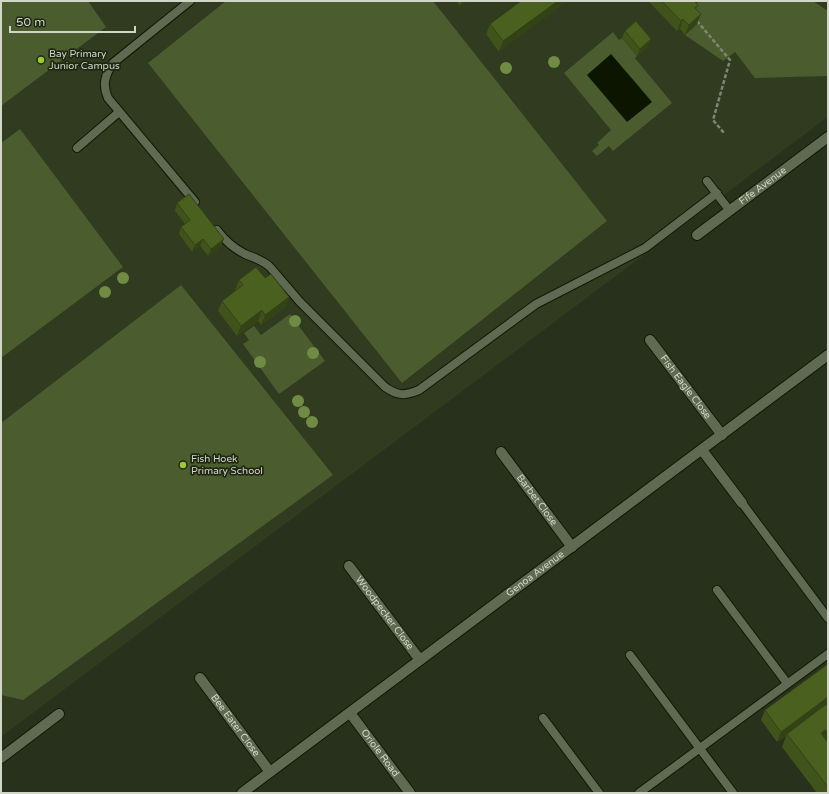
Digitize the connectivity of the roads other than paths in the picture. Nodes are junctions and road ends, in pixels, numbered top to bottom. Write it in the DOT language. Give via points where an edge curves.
graph roads {
  1 [pos="190,1"];
  2 [pos="119,112"];
  3 [pos="828,137"];
  4 [pos="77,148"];
  5 [pos="707,181"];
  6 [pos="717,193"];
  7 [pos="198,206"];
  8 [pos="730,211"];
  9 [pos="212,223"];
  10 [pos="697,235"];
  11 [pos="650,340"];
  12 [pos="828,355"];
  13 [pos="722,435"];
  14 [pos="702,450"];
  15 [pos="502,452"];
  16 [pos="742,503"];
  17 [pos="572,547"];
  18 [pos="349,566"];
  19 [pos="717,590"];
  20 [pos="828,618"];
  21 [pos="828,654"];
  22 [pos="630,655"];
  23 [pos="420,660"];
  24 [pos="200,678"];
  25 [pos="787,683"];
  26 [pos="350,713"];
  27 [pos="59,714"];
  28 [pos="543,718"];
  29 [pos="700,749"];
  30 [pos="1,758"];
  31 [pos="270,772"];
  32 [pos="242,793"];
  33 [pos="410,793"];
  34 [pos="599,793"];
  35 [pos="639,793"];
  36 [pos="733,793"];
  1 -- 2 [label="lane" via="121,56 110,68 106,75 106,92"];
  2 -- 4 [label="lane"];
  2 -- 7 [label="lane"];
  3 -- 8 [label="street, Fife Avenue"];
  5 -- 6 [label="lane"];
  6 -- 8 [label="lane"];
  6 -- 9 [label="lane" via="645,248 536,304 419,390 401,395 379,381 300,302 266,262 229,244"];
  8 -- 10 [label="street, Fife Avenue"];
  11 -- 13 [label="street, Fish Eagle Close"];
  12 -- 13 [label="street, Genoa Avenue"];
  13 -- 14 [label="street, Genoa Avenue"];
  14 -- 16 [label="street"];
  14 -- 17 [label="street, Genoa Avenue"];
  15 -- 17 [label="street, Barbet Close"];
  16 -- 20 [label="lane"];
  17 -- 23 [label="street, Genoa Avenue"];
  18 -- 23 [label="street, Woodpecker Close"];
  19 -- 25 [label="lane"];
  21 -- 25 [label="lane"];
  22 -- 29 [label="lane"];
  23 -- 26 [label="street, Genoa Avenue"];
  24 -- 31 [label="street, Bee Eater Close"];
  25 -- 29 [label="lane"];
  26 -- 31 [label="street, Genoa Avenue"];
  26 -- 33 [label="street, Oriole Road"];
  27 -- 30 [label="street"];
  28 -- 34 [label="lane"];
  29 -- 35 [label="lane"];
  29 -- 36 [label="lane"];
  31 -- 32 [label="street, Genoa Avenue"];
}
